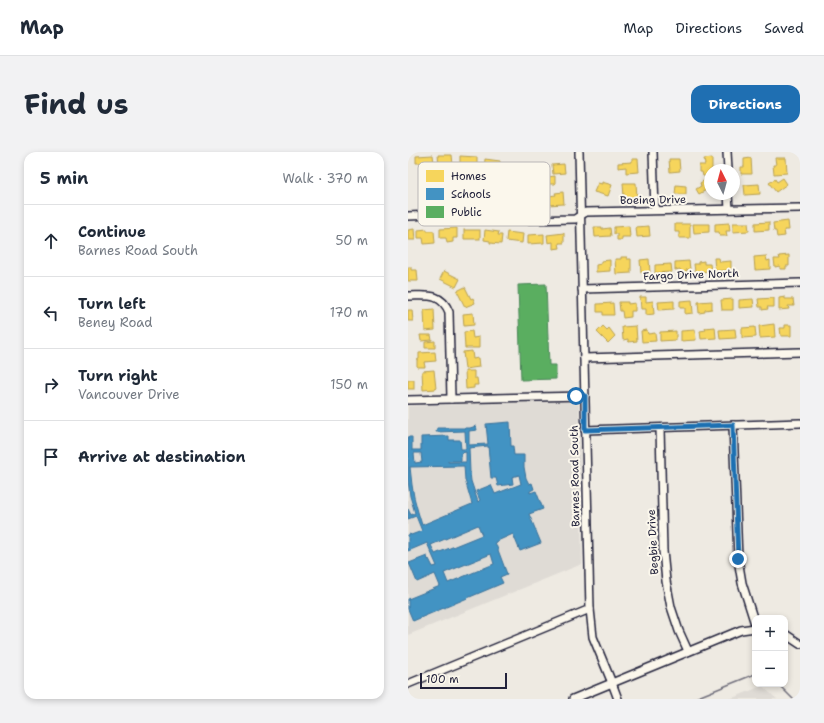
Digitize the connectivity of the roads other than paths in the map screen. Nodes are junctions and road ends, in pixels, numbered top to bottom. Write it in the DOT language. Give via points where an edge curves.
graph roads {
  1 [pos="579,152"];
  2 [pos="653,152"];
  3 [pos="727,152"];
  4 [pos="728,164"];
  5 [pos="728,200"];
  6 [pos="800,208"];
  7 [pos="729,209"];
  8 [pos="655,210"];
  9 [pos="408,216"];
  10 [pos="418,216"];
  11 [pos="580,216"];
  12 [pos="550,220"];
  13 [pos="800,283"];
  14 [pos="582,289"];
  15 [pos="408,296"];
  16 [pos="800,352"];
  17 [pos="584,358"];
  18 [pos="585,396"];
  19 [pos="451,399"];
  20 [pos="408,400"];
  21 [pos="800,423"];
  22 [pos="733,425"];
  23 [pos="660,428"];
  24 [pos="585,430"];
  25 [pos="590,609"];
  26 [pos="752,615"];
  27 [pos="752,628"];
  28 [pos="788,636"];
  29 [pos="800,644"];
  30 [pos="688,651"];
  31 [pos="612,683"];
  32 [pos="408,684"];
  33 [pos="573,699"];
  34 [pos="618,699"];
  1 -- 11 [label="street, Barnes Road South"];
  2 -- 8 [label="street"];
  3 -- 4 [label="street"];
  5 -- 7 [label="street"];
  6 -- 7 [label="street, Boeing Drive"];
  7 -- 8 [label="street, Boeing Drive"];
  8 -- 11 [label="street, Boeing Drive" via="586,212"];
  9 -- 10 [label="street, Boeing Drive"];
  11 -- 12 [label="street, Boeing Drive" via="575,219"];
  11 -- 14 [label="street, Barnes Road South"];
  13 -- 14 [label="street, Fargo Drive North"];
  14 -- 17 [label="street, Barnes Road South"];
  15 -- 19 [label="street" via="436,297 446,305 449,312"];
  16 -- 17 [label="street"];
  17 -- 18 [label="street, Barnes Road South"];
  18 -- 19 [label="street"];
  18 -- 24 [label="street, Barnes Road South"];
  19 -- 20 [label="street"];
  21 -- 22 [label="street"];
  22 -- 23 [label="street"];
  22 -- 26 [label="street" via="738,559"];
  23 -- 24 [label="street"];
  23 -- 30 [label="street, Begbie Drive" via="666,581 675,620"];
  24 -- 25 [label="street, Barnes Road South"];
  25 -- 31 [label="street, Barnes Road South" via="593,637"];
  25 -- 32 [label="street"];
  27 -- 30 [label="street" via="741,630"];
  28 -- 29 [label="street"];
  30 -- 31 [label="street"];
  31 -- 33 [label="street"];
  31 -- 34 [label="street, Barnes Road South"];
}
